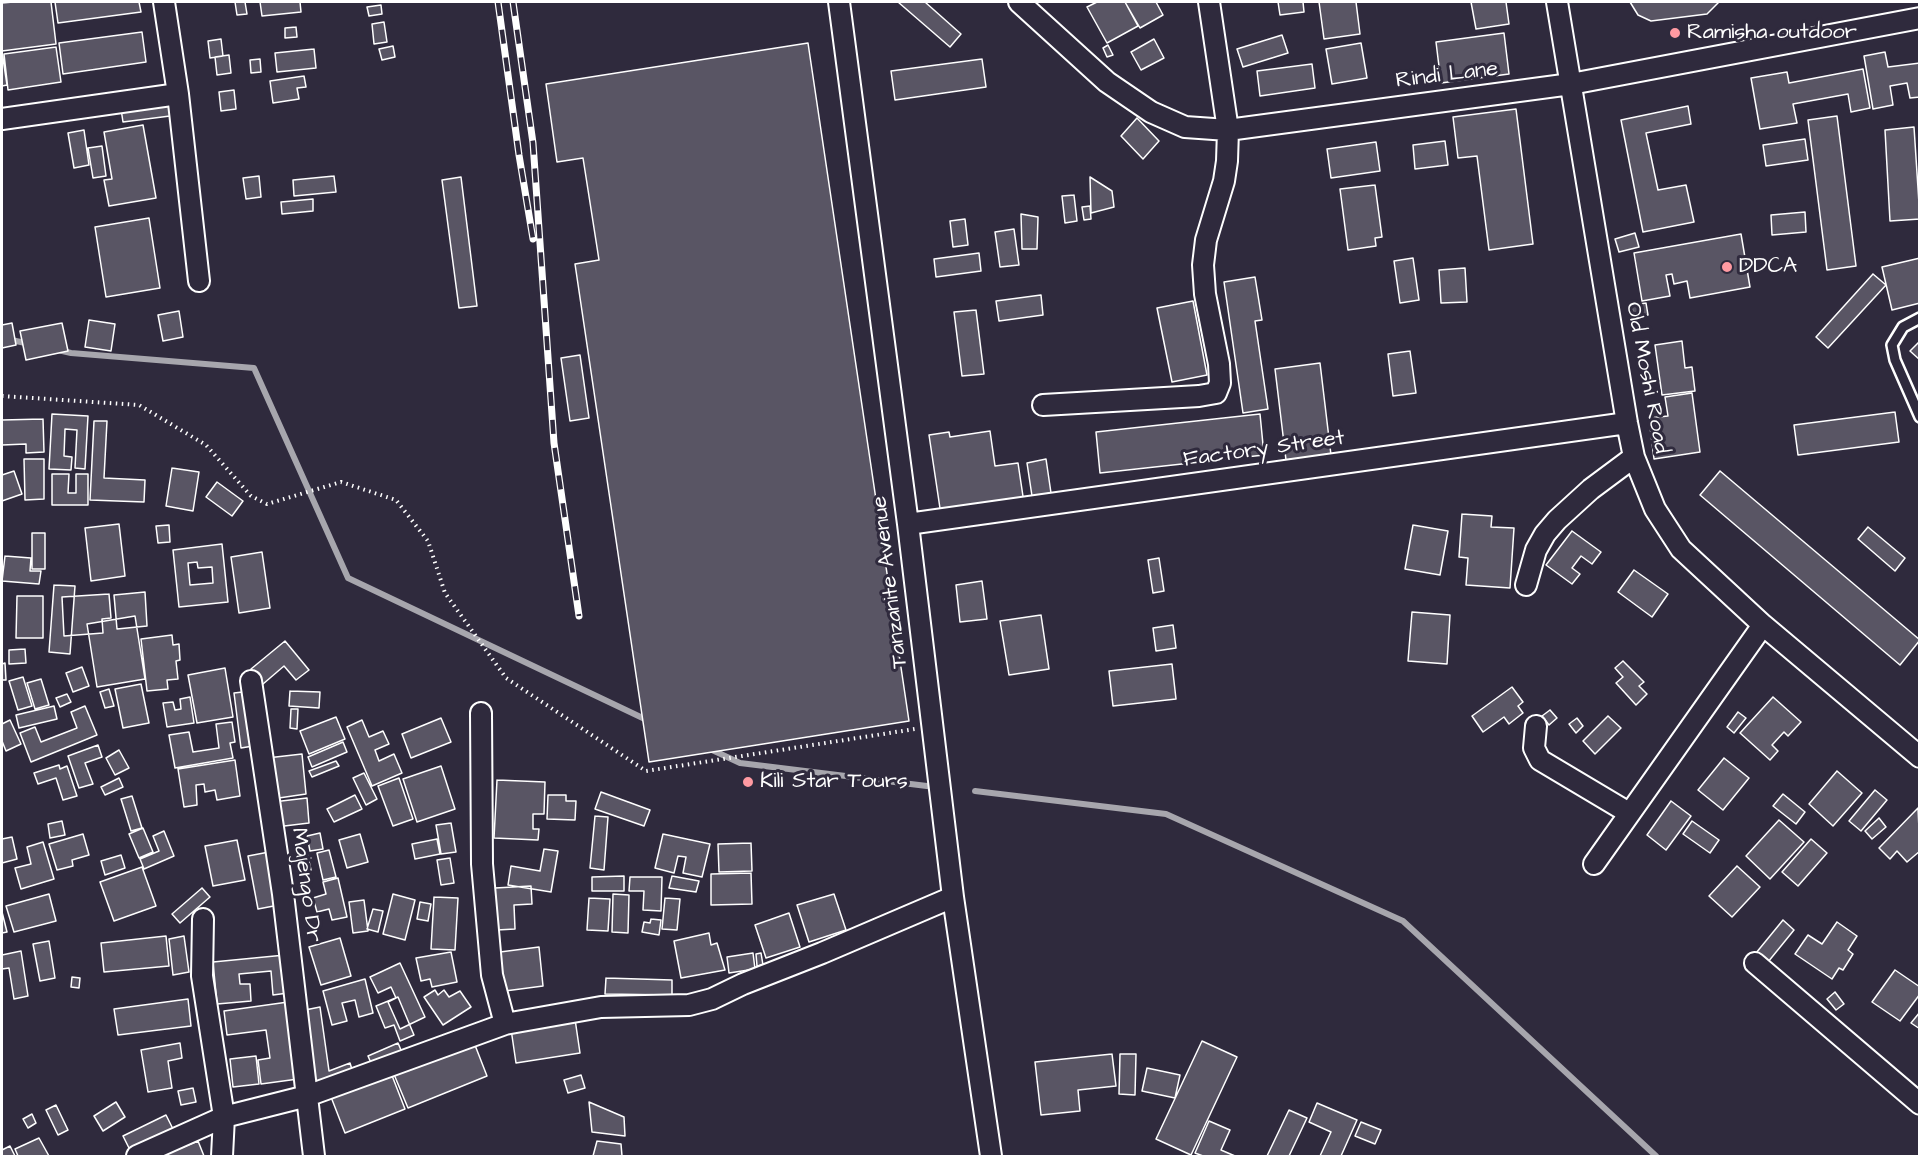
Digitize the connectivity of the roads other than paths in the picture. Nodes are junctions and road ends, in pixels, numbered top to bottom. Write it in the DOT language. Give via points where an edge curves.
graph roads {
  1 [pos="164,2"];
  2 [pos="839,2"];
  3 [pos="1019,2"];
  4 [pos="1209,2"];
  5 [pos="1557,2"];
  6 [pos="1920,18"];
  7 [pos="1570,84"];
  8 [pos="178,94"];
  9 [pos="2,119"];
  10 [pos="1228,130"];
  11 [pos="199,281"];
  12 [pos="1920,318"];
  13 [pos="1043,405"];
  14 [pos="1920,417"];
  15 [pos="1627,423"];
  16 [pos="1634,457"];
  17 [pos="908,524"];
  18 [pos="1526,585"];
  19 [pos="1763,625"];
  20 [pos="251,681"];
  21 [pos="482,713"];
  22 [pos="1536,726"];
  23 [pos="1920,758"];
  24 [pos="1629,813"];
  25 [pos="1594,864"];
  26 [pos="952,897"];
  27 [pos="203,919"];
  28 [pos="1755,963"];
  29 [pos="505,1024"];
  30 [pos="307,1096"];
  31 [pos="1920,1104"];
  32 [pos="224,1117"];
  33 [pos="137,1156"];
  34 [pos="222,1156"];
  35 [pos="314,1156"];
  36 [pos="991,1156"];
  1 -- 8 [label="street"];
  2 -- 17 [label="street, Tanzanite Avenue"];
  3 -- 10 [label="street, Rindi Lane" via="1107,82 1151,112 1185,127"];
  4 -- 10 [label="street"];
  5 -- 7 [label="street, Old Moshi Road"];
  6 -- 7 [label="street, Rindi Lane"];
  7 -- 10 [label="street, Rindi Lane"];
  7 -- 15 [label="street, Old Moshi Road"];
  8 -- 9 [label="street"];
  8 -- 11 [label="street"];
  10 -- 13 [label="street" via="1224,181 1206,240 1203,265 1220,375 1216,393"];
  12 -- 14 [label="lane" via="1903,327 1892,345"];
  15 -- 16 [label="street, Old Moshi Road"];
  15 -- 17 [label="street, Factory Street"];
  16 -- 18 [label="street" via="1591,489 1545,534"];
  16 -- 19 [label="street, Old Moshi Road" via="1656,509 1681,549"];
  17 -- 26 [label="street, Tanzanite Avenue"];
  19 -- 23 [label="street, Old Moshi Road"];
  19 -- 24 [label="street"];
  20 -- 30 [label="street, Majengo Dr" via="283,894"];
  21 -- 29 [label="street" via="482,864 492,975"];
  22 -- 24 [label="street" via="1534,748 1540,760"];
  24 -- 25 [label="street"];
  26 -- 29 [label="street" via="712,999 689,1005 601,1007"];
  26 -- 36 [label="street, Tanzanite Avenue"];
  27 -- 32 [label="street" via="202,976"];
  28 -- 31 [label="street"];
  29 -- 30 [label="street"];
  30 -- 32 [label="street"];
  30 -- 35 [label="street, Majengo Dr"];
  32 -- 33 [label="street"];
  32 -- 34 [label="street"];
}
